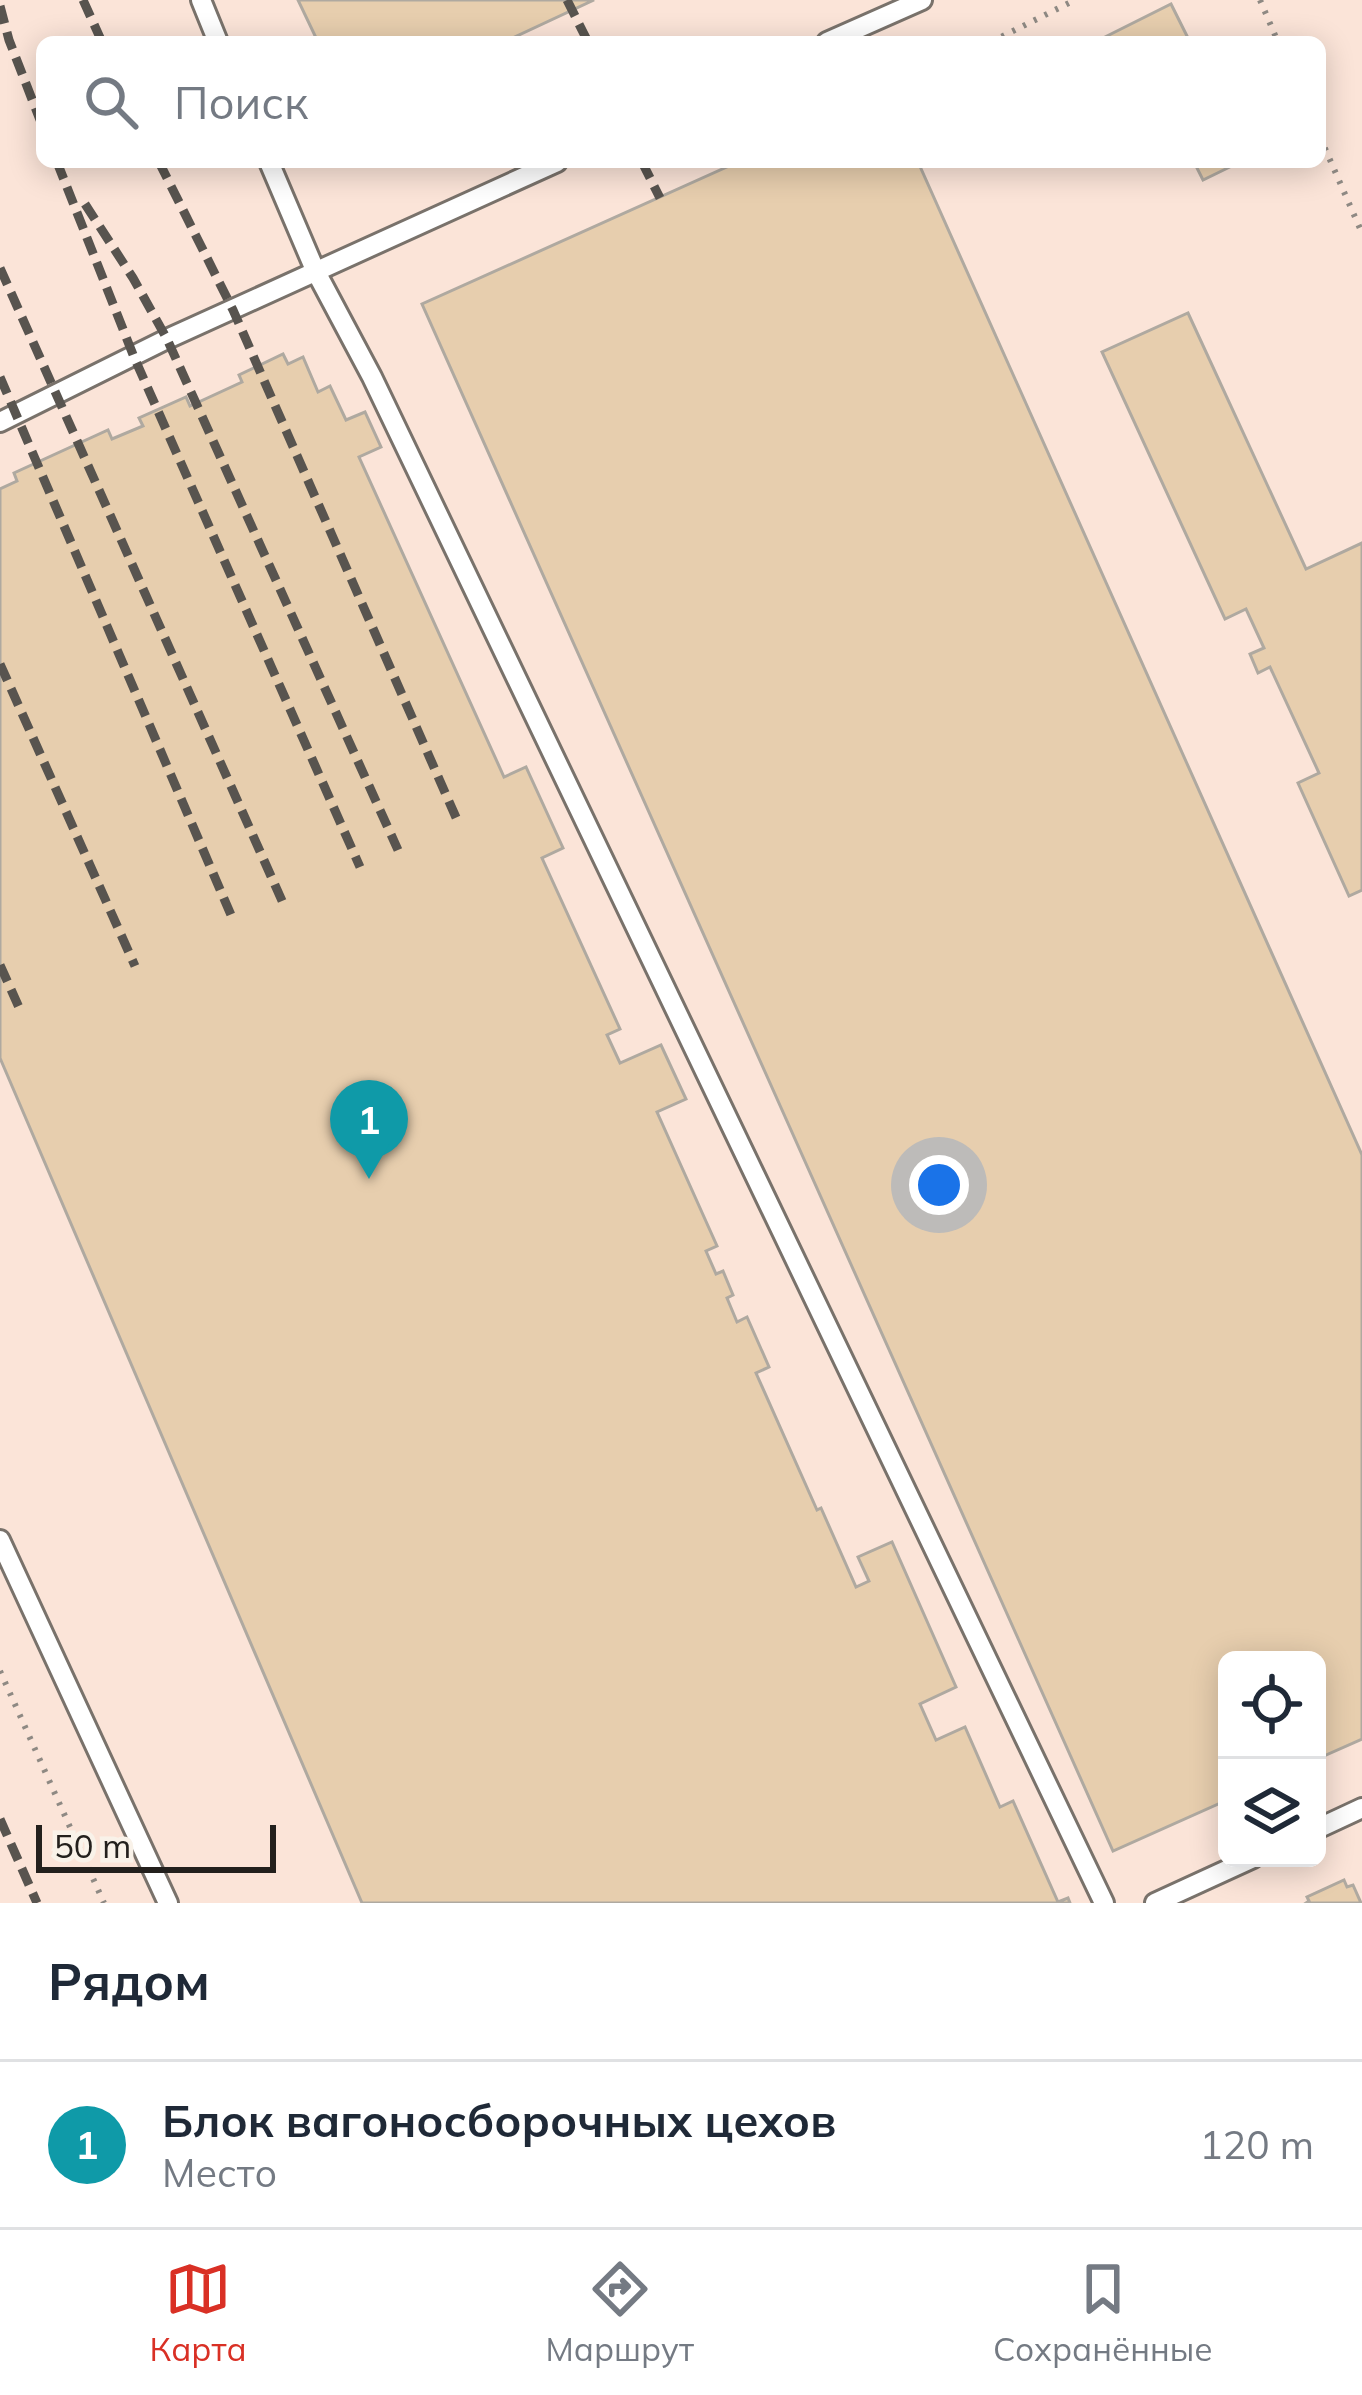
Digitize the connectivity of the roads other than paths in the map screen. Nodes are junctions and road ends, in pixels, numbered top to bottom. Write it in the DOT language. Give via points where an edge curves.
graph roads {
  1 [pos="200,0"];
  2 [pos="922,0"];
  3 [pos="215,36"];
  4 [pos="841,36"];
  5 [pos="272,168"];
  6 [pos="544,168"];
  7 [pos="315,270"];
  8 [pos="0,422"];
  9 [pos="0,1540"];
  10 [pos="1362,1808"];
  11 [pos="1326,1825"];
  12 [pos="1233,1867"];
  13 [pos="168,1903"];
  14 [pos="1104,1903"];
  15 [pos="1155,1903"];
  1 -- 3 [label="lane"];
  2 -- 4 [label="lane"];
  5 -- 7 [label="lane"];
  6 -- 7 [label="lane"];
  7 -- 8 [label="lane"];
  7 -- 14 [label="lane"];
  9 -- 13 [label="lane"];
  10 -- 11 [label="lane"];
  12 -- 15 [label="lane"];
}
